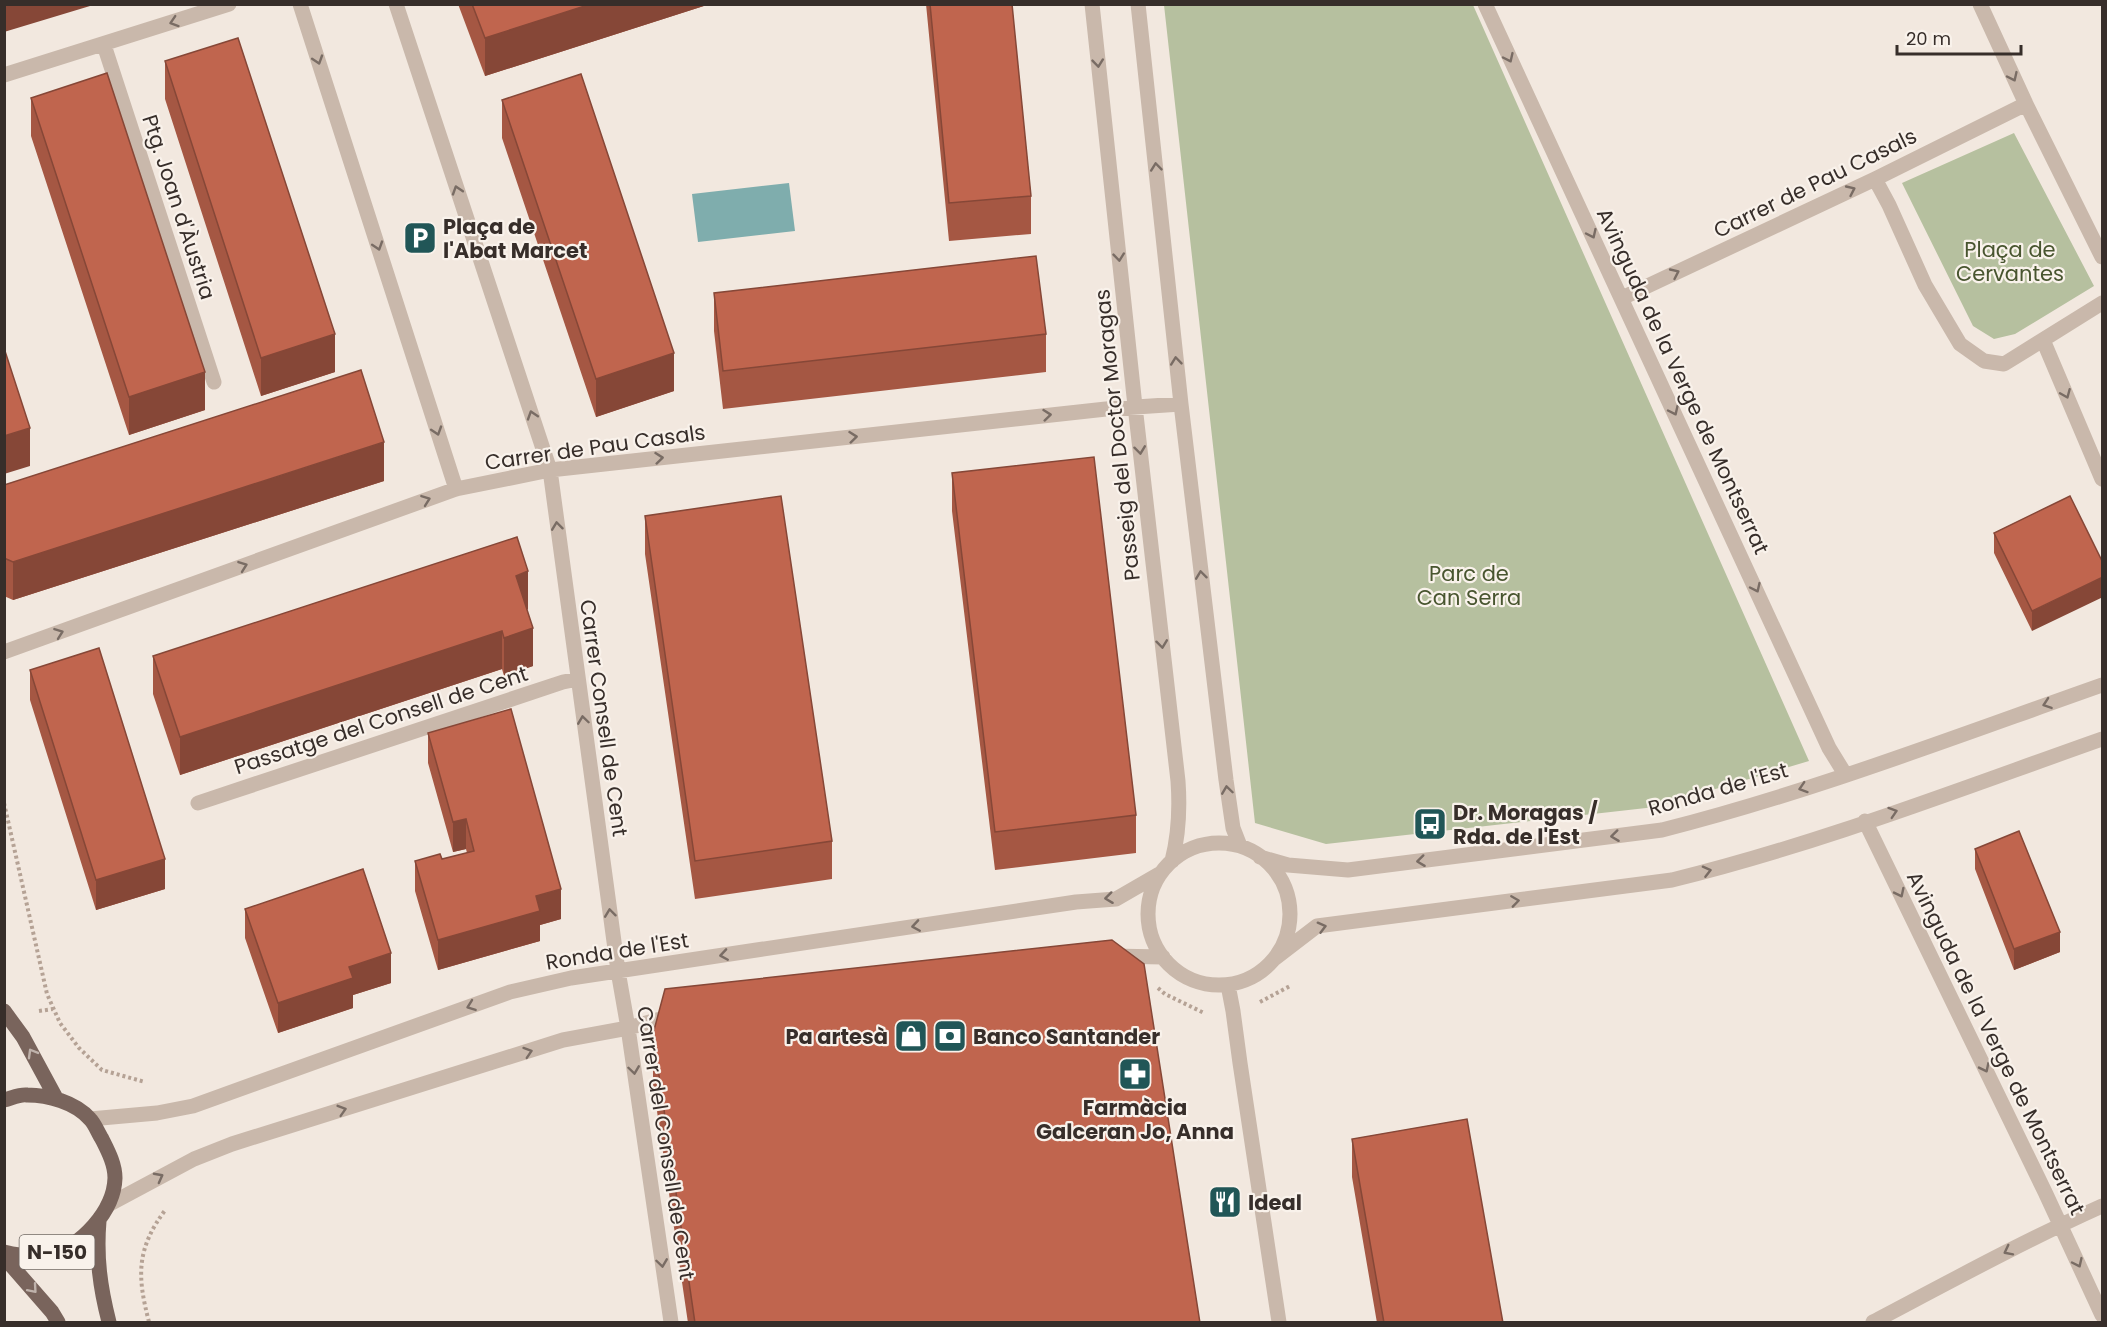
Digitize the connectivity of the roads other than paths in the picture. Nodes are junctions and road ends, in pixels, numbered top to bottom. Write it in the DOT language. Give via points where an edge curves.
graph roads {
  1 [pos="230,4"];
  2 [pos="300,4"];
  3 [pos="396,4"];
  4 [pos="1092,4"];
  5 [pos="1138,4"];
  6 [pos="1485,4"];
  7 [pos="1980,4"];
  8 [pos="104,45"];
  9 [pos="4,75"];
  10 [pos="2026,104"];
  11 [pos="1875,179"];
  12 [pos="2103,257"];
  13 [pos="1622,298"];
  14 [pos="2103,303"];
  15 [pos="2043,340"];
  16 [pos="214,382"];
  17 [pos="1181,404"];
  18 [pos="1135,406"];
  19 [pos="550,470"];
  20 [pos="2103,479"];
  21 [pos="456,489"];
  22 [pos="4,652"];
  23 [pos="578,679"];
  24 [pos="2103,685"];
  25 [pos="2103,739"];
  26 [pos="1845,774"];
  27 [pos="198,803"];
  28 [pos="1865,821"];
  29 [pos="1240,846"];
  30 [pos="1260,857"];
  31 [pos="1172,861"];
  32 [pos="1161,873"];
  33 [pos="1093,957"];
  34 [pos="1163,957"];
  35 [pos="1274,959"];
  36 [pos="618,971"];
  37 [pos="1228,985"];
  38 [pos="4,1011"];
  39 [pos="691,1012"];
  40 [pos="628,1028"];
  41 [pos="56,1098"];
  42 [pos="4,1100"];
  43 [pos="90,1119"];
  44 [pos="108,1205"];
  45 [pos="2103,1206"];
  46 [pos="99,1221"];
  47 [pos="2060,1225"];
  48 [pos="4,1252"];
  49 [pos="4,1257"];
  50 [pos="2103,1316"];
  51 [pos="58,1323"];
  52 [pos="109,1323"];
  53 [pos="671,1323"];
  54 [pos="1279,1323"];
  55 [pos="1873,1323"];
  1 -- 8 [label="street, one-way"];
  2 -- 21 [label="street, one-way"];
  19 -- 3 [label="street, Carrer Consell de Cent, one-way"];
  4 -- 18 [label="street, Passeig del Doctor Moragas, one-way"];
  17 -- 5 [label="street, one-way"];
  6 -- 13 [label="street, Avinguda de la Verge de Montserrat, one-way"];
  7 -- 10 [label="street, one-way"];
  8 -- 9 [label="street"];
  8 -- 16 [label="street, Ptg. Joan d'Àustria"];
  10 -- 11 [label="street, Carrer de Pau Casals"];
  10 -- 12 [label="street"];
  13 -- 11 [label="street, Carrer de Pau Casals, one-way"];
  11 -- 15 [label="street" via="1924,285 1960,344 1984,361 2004,364"];
  13 -- 26 [label="street, Avinguda de la Verge de Montserrat, one-way" via="1829,748"];
  14 -- 15 [label="street"];
  15 -- 20 [label="street, one-way"];
  17 -- 18 [label="street, Carrer de Pau Casals"];
  29 -- 17 [label="street, one-way" via="1233,828 1226,780"];
  19 -- 18 [label="street, Carrer de Pau Casals, one-way"];
  18 -- 31 [label="street, Passeig del Doctor Moragas, one-way" via="1178,781 1178,837"];
  19 -- 21 [label="street, Carrer de Pau Casals"];
  23 -- 19 [label="street, Carrer Consell de Cent, one-way"];
  22 -- 21 [label="street, Carrer de Pau Casals, one-way"];
  23 -- 27 [label="street, Passatge del Consell de Cent"];
  36 -- 23 [label="street, Carrer Consell de Cent, one-way"];
  24 -- 26 [label="street, Ronda de l'Est, one-way"];
  28 -- 25 [label="street, one-way"];
  26 -- 30 [label="street, Ronda de l'Est, one-way" via="1662,830 1348,870 1288,865"];
  35 -- 28 [label="street, one-way" via="1317,926 1672,880 1810,842"];
  28 -- 47 [label="street, Avinguda de la Verge de Montserrat, one-way"];
  29 -- 30 [label="street"];
  29 -- 31 [label="street" via="1204,845"];
  30 -- 35 [label="street" via="1280,878 1289,905 1288,933"];
  31 -- 32 [label="street"];
  32 -- 34 [label="street" via="1148,909 1151,934"];
  32 -- 36 [label="street, Ronda de l'Est, one-way" via="1116,898"];
  33 -- 34 [label="street"];
  34 -- 37 [label="street" via="1173,968 1199,982"];
  35 -- 37 [label="street" via="1249,979"];
  36 -- 40 [label="street, Carrer del Consell de Cent"];
  36 -- 43 [label="street, Ronda de l'Est, one-way" via="510,992 193,1106"];
  37 -- 54 [label="street"];
  41 -- 38 [label="main road, one-way"];
  39 -- 40 [label="street"];
  44 -- 40 [label="street, one-way" via="194,1159 232,1144 563,1040"];
  40 -- 53 [label="street, Carrer del Consell de Cent, one-way"];
  41 -- 42 [label="main road, N-150" via="25,1094"];
  41 -- 43 [label="main road, N-150"];
  43 -- 44 [label="main road, N-150" via="110,1153 115,1179"];
  44 -- 46 [label="main road, N-150"];
  45 -- 47 [label="street"];
  46 -- 48 [label="main road, N-150" via="68,1248 50,1255 24,1257"];
  46 -- 52 [label="main road, N-150" via="99,1279"];
  47 -- 50 [label="street, Avinguda de la Verge de Montserrat, one-way"];
  47 -- 55 [label="street, one-way"];
  49 -- 51 [label="main road, N-150, one-way"];
}
